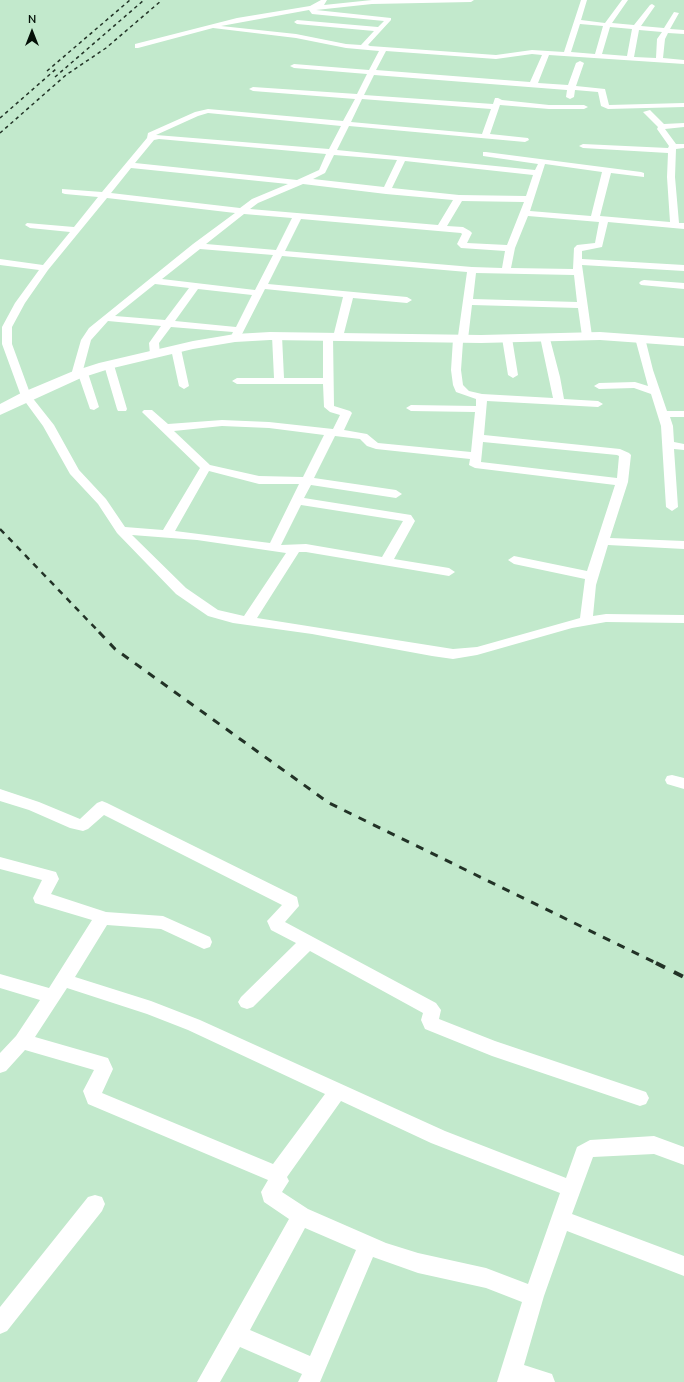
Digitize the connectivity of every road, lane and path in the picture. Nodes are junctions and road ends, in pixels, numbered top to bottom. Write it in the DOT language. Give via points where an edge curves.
graph roads {
  1 [pos="344,0"];
  2 [pos="472,0"];
  3 [pos="584,0"];
  4 [pos="625,0"];
  5 [pos="324,1"];
  6 [pos="652,6"];
  7 [pos="312,8"];
  8 [pos="676,13"];
  9 [pos="297,22"];
  10 [pos="578,22"];
  11 [pos="607,25"];
  12 [pos="209,27"];
  13 [pos="636,28"];
  14 [pos="380,29"];
  15 [pos="666,30"];
  16 [pos="684,32"];
  17 [pos="138,46"];
  18 [pos="365,47"];
  19 [pos="383,50"];
  20 [pos="546,53"];
  21 [pos="567,55"];
  22 [pos="598,57"];
  23 [pos="630,59"];
  24 [pos="659,61"];
  25 [pos="684,62"];
  26 [pos="580,63"];
  27 [pos="294,66"];
  28 [pos="372,72"];
  29 [pos="505,83"];
  30 [pos="532,85"];
  31 [pos="253,89"];
  32 [pos="571,89"];
  33 [pos="359,97"];
  34 [pos="496,104"];
  35 [pos="684,105"];
  36 [pos="584,107"];
  37 [pos="568,108"];
  38 [pos="646,112"];
  39 [pos="346,123"];
  40 [pos="684,125"];
  41 [pos="662,127"];
  42 [pos="486,136"];
  43 [pos="151,138"];
  44 [pos="525,140"];
  45 [pos="583,146"];
  46 [pos="684,146"];
  47 [pos="672,149"];
  48 [pos="331,152"];
  49 [pos="486,154"];
  50 [pos="402,158"];
  51 [pos="542,162"];
  52 [pos="130,165"];
  53 [pos="607,171"];
  54 [pos="538,173"];
  55 [pos="641,175"];
  56 [pos="301,182"];
  57 [pos="65,191"];
  58 [pos="386,191"];
  59 [pos="105,195"];
  60 [pos="459,198"];
  61 [pos="530,199"];
  62 [pos="242,211"];
  63 [pos="525,213"];
  64 [pos="298,216"];
  65 [pos="599,220"];
  66 [pos="30,225"];
  67 [pos="680,226"];
  68 [pos="441,228"];
  69 [pos="77,230"];
  70 [pos="196,246"];
  71 [pos="510,248"];
  72 [pos="278,254"];
  73 [pos="0,262"];
  74 [pos="577,262"];
  75 [pos="45,268"];
  76 [pos="684,268"];
  77 [pos="472,270"];
  78 [pos="506,271"];
  79 [pos="578,272"];
  80 [pos="154,281"];
  81 [pos="644,283"];
  82 [pos="195,286"];
  83 [pos="684,286"];
  84 [pos="260,289"];
  85 [pos="349,294"];
  86 [pos="407,300"];
  87 [pos="468,302"];
  88 [pos="583,306"];
  89 [pos="106,318"];
  90 [pos="168,324"];
  91 [pos="237,334"];
  92 [pos="277,336"];
  93 [pos="587,336"];
  94 [pos="333,337"];
  95 [pos="545,337"];
  96 [pos="507,338"];
  97 [pos="640,338"];
  98 [pos="461,339"];
  99 [pos="684,342"];
  100 [pos="176,349"];
  101 [pos="154,354"];
  102 [pos="109,365"];
  103 [pos="80,374"];
  104 [pos="513,375"];
  105 [pos="237,381"];
  106 [pos="279,381"];
  107 [pos="329,381"];
  108 [pos="184,386"];
  109 [pos="599,386"];
  110 [pos="655,392"];
  111 [pos="26,396"];
  112 [pos="559,401"];
  113 [pos="481,403"];
  114 [pos="598,404"];
  115 [pos="94,407"];
  116 [pos="411,408"];
  117 [pos="122,409"];
  118 [pos="0,410"];
  119 [pos="148,412"];
  120 [pos="663,414"];
  121 [pos="684,414"];
  122 [pos="166,428"];
  123 [pos="334,432"];
  124 [pos="478,438"];
  125 [pos="670,445"];
  126 [pos="684,447"];
  127 [pos="475,456"];
  128 [pos="206,467"];
  129 [pos="307,481"];
  130 [pos="622,482"];
  131 [pos="670,483"];
  132 [pos="684,485"];
  133 [pos="396,494"];
  134 [pos="297,501"];
  135 [pos="672,508"];
  136 [pos="121,530"];
  137 [pos="167,533"];
  138 [pos="602,541"];
  139 [pos="684,545"];
  140 [pos="274,547"];
  141 [pos="295,548"];
  142 [pos="514,560"];
  143 [pos="386,561"];
  144 [pos="449,572"];
  145 [pos="592,576"];
  146 [pos="684,619"];
  147 [pos="248,621"];
  148 [pos="586,622"];
  149 [pos="0,795"];
  150 [pos="0,863"];
  151 [pos="101,918"];
  152 [pos="204,942"];
  153 [pos="308,942"];
  154 [pos="63,980"];
  155 [pos="0,981"];
  156 [pos="52,996"];
  157 [pos="247,1002"];
  158 [pos="22,1041"];
  159 [pos="0,1065"];
  160 [pos="337,1092"];
  161 [pos="640,1098"];
  162 [pos="684,1156"];
  163 [pos="277,1175"];
  164 [pos="572,1189"];
  165 [pos="95,1204"];
  166 [pos="301,1216"];
  167 [pos="561,1219"];
  168 [pos="368,1245"];
  169 [pos="684,1266"];
  170 [pos="534,1296"];
  171 [pos="0,1324"];
  172 [pos="236,1335"];
  173 [pos="312,1376"];
  174 [pos="509,1377"];
  175 [pos="208,1382"];
  176 [pos="544,1382"];
  1 -- 5 [label="street"];
  2 -- 7 [label="street" via="372,2"];
  3 -- 10 [label="street"];
  4 -- 11 [label="street"];
  5 -- 7 [label="street"];
  6 -- 13 [label="street"];
  7 -- 12 [label="street" via="241,19"];
  7 -- 14 [label="street" via="312,12 388,19"];
  8 -- 15 [label="street"];
  9 -- 14 [label="street"];
  10 -- 11 [label="street"];
  10 -- 21 [label="street"];
  11 -- 13 [label="street"];
  11 -- 22 [label="street"];
  12 -- 17 [label="street"];
  12 -- 18 [label="street" via="296,36 346,46"];
  13 -- 15 [label="street"];
  13 -- 23 [label="street" via="638,37"];
  14 -- 18 [label="street" via="364,45"];
  15 -- 16 [label="street"];
  15 -- 24 [label="street" via="661,39"];
  18 -- 19 [label="street"];
  19 -- 20 [label="street" via="496,57 532,52"];
  19 -- 28 [label="street"];
  20 -- 21 [label="street"];
  20 -- 30 [label="street"];
  21 -- 22 [label="street"];
  22 -- 23 [label="street"];
  23 -- 24 [label="street"];
  24 -- 25 [label="street"];
  26 -- 32 [label="street"];
  27 -- 28 [label="street"];
  28 -- 29 [label="street"];
  28 -- 33 [label="street"];
  29 -- 30 [label="street"];
  29 -- 34 [label="street"];
  30 -- 32 [label="street"];
  31 -- 33 [label="street"];
  32 -- 35 [label="street" via="601,90 605,106 608,107"];
  32 -- 37 [label="street"];
  33 -- 34 [label="street"];
  33 -- 39 [label="street"];
  34 -- 37 [label="street"];
  34 -- 42 [label="street"];
  36 -- 37 [label="street"];
  38 -- 41 [label="street"];
  39 -- 42 [label="street"];
  39 -- 43 [label="street" via="203,112 155,132"];
  39 -- 48 [label="street"];
  40 -- 41 [label="street"];
  41 -- 47 [label="street"];
  42 -- 44 [label="street"];
  43 -- 48 [label="street"];
  43 -- 52 [label="street"];
  45 -- 47 [label="street"];
  46 -- 47 [label="street"];
  47 -- 67 [label="street" via="671,177"];
  48 -- 50 [label="street"];
  48 -- 56 [label="street" via="322,171"];
  49 -- 51 [label="street"];
  50 -- 54 [label="street"];
  50 -- 58 [label="street"];
  51 -- 53 [label="street"];
  51 -- 54 [label="street"];
  52 -- 56 [label="street"];
  52 -- 59 [label="street"];
  53 -- 55 [label="street"];
  53 -- 65 [label="street"];
  54 -- 61 [label="street"];
  56 -- 58 [label="street"];
  56 -- 62 [label="street" via="255,201"];
  57 -- 59 [label="street"];
  58 -- 60 [label="street"];
  59 -- 62 [label="street"];
  59 -- 69 [label="street"];
  60 -- 61 [label="street"];
  60 -- 68 [label="street"];
  61 -- 63 [label="street"];
  62 -- 64 [label="street"];
  62 -- 70 [label="street"];
  63 -- 65 [label="street"];
  63 -- 71 [label="street"];
  64 -- 68 [label="street"];
  64 -- 72 [label="street"];
  65 -- 67 [label="street"];
  65 -- 74 [label="street" via="599,245 577,248"];
  66 -- 69 [label="street"];
  68 -- 71 [label="street" via="467,232 462,244 464,246"];
  69 -- 75 [label="street"];
  70 -- 72 [label="street"];
  70 -- 80 [label="street"];
  71 -- 78 [label="street"];
  72 -- 77 [label="street"];
  72 -- 84 [label="street"];
  73 -- 75 [label="street"];
  74 -- 76 [label="street"];
  74 -- 79 [label="street"];
  75 -- 111 [label="street" via="7,327 7,344"];
  77 -- 78 [label="street"];
  77 -- 87 [label="street"];
  78 -- 79 [label="street"];
  79 -- 88 [label="street"];
  80 -- 82 [label="street"];
  80 -- 89 [label="street"];
  81 -- 83 [label="street"];
  82 -- 84 [label="street"];
  82 -- 90 [label="street"];
  84 -- 85 [label="street"];
  84 -- 91 [label="street"];
  85 -- 86 [label="street"];
  85 -- 94 [label="street"];
  87 -- 88 [label="street"];
  87 -- 98 [label="street"];
  88 -- 93 [label="street"];
  89 -- 90 [label="street"];
  89 -- 103 [label="street" via="86,340"];
  90 -- 91 [label="street"];
  90 -- 101 [label="street" via="154,343"];
  91 -- 92 [label="street"];
  91 -- 100 [label="street"];
  92 -- 94 [label="street"];
  92 -- 106 [label="street"];
  93 -- 95 [label="street"];
  93 -- 97 [label="street"];
  94 -- 98 [label="street"];
  94 -- 107 [label="street"];
  95 -- 96 [label="street"];
  95 -- 112 [label="street"];
  96 -- 98 [label="street"];
  96 -- 104 [label="street"];
  97 -- 99 [label="street"];
  97 -- 110 [label="street"];
  98 -- 113 [label="street" via="456,370 458,385 460,390"];
  100 -- 101 [label="street"];
  100 -- 108 [label="street"];
  101 -- 102 [label="street"];
  102 -- 103 [label="street"];
  102 -- 117 [label="street"];
  103 -- 111 [label="street"];
  103 -- 115 [label="street"];
  105 -- 106 [label="street"];
  106 -- 107 [label="street"];
  107 -- 123 [label="street" via="329,406 346,413"];
  109 -- 110 [label="street" via="635,385"];
  110 -- 120 [label="street"];
  111 -- 118 [label="street"];
  111 -- 136 [label="street" via="48,425 74,472 102,502"];
  112 -- 113 [label="street"];
  112 -- 114 [label="street"];
  113 -- 116 [label="street"];
  113 -- 124 [label="street"];
  119 -- 122 [label="street"];
  120 -- 121 [label="street"];
  120 -- 125 [label="street"];
  122 -- 123 [label="street" via="242,423"];
  122 -- 128 [label="street"];
  123 -- 127 [label="street" via="363,436 376,446"];
  123 -- 129 [label="street"];
  124 -- 127 [label="street"];
  124 -- 130 [label="street" via="620,452 625,455"];
  125 -- 126 [label="street"];
  125 -- 131 [label="street"];
  127 -- 130 [label="street" via="476,466"];
  128 -- 129 [label="street" via="259,480"];
  128 -- 137 [label="street"];
  129 -- 133 [label="street"];
  129 -- 134 [label="street"];
  130 -- 138 [label="street"];
  131 -- 132 [label="street"];
  131 -- 135 [label="street"];
  134 -- 140 [label="street"];
  134 -- 143 [label="street" via="407,518 409,521"];
  136 -- 137 [label="street"];
  136 -- 147 [label="street" via="182,591 213,613"];
  137 -- 140 [label="street"];
  138 -- 139 [label="street"];
  138 -- 145 [label="street"];
  140 -- 141 [label="street"];
  141 -- 143 [label="street"];
  141 -- 147 [label="street"];
  142 -- 145 [label="street"];
  143 -- 144 [label="street"];
  145 -- 148 [label="street"];
  146 -- 148 [label="street" via="606,618"];
  147 -- 148 [label="street" via="453,654 477,651"];
  149 -- 153 [label="street" via="70,822 83,824 102,807 291,902 292,906 275,923"];
  150 -- 151 [label="street" via="50,876 51,879 40,898 99,915"];
  151 -- 152 [label="street" via="162,923"];
  151 -- 154 [label="street"];
  153 -- 157 [label="street"];
  153 -- 161 [label="street" via="430,1008 431,1024 533,1063"];
  154 -- 156 [label="street"];
  154 -- 160 [label="street" via="151,1008 194,1025"];
  155 -- 156 [label="street"];
  156 -- 158 [label="street"];
  158 -- 159 [label="street"];
  158 -- 163 [label="street" via="102,1064 104,1069 92,1091 94,1098"];
  160 -- 163 [label="street"];
  160 -- 164 [label="street" via="445,1140"];
  162 -- 164 [label="street" via="654,1145 590,1149 584,1153"];
  163 -- 166 [label="street" via="279,1181 271,1196"];
  164 -- 167 [label="street"];
  165 -- 171 [label="street"];
  166 -- 168 [label="street"];
  166 -- 172 [label="street"];
  167 -- 169 [label="street"];
  167 -- 170 [label="street"];
  168 -- 170 [label="street" via="418,1263 486,1278"];
  168 -- 173 [label="street"];
  170 -- 174 [label="street"];
  172 -- 173 [label="street"];
  172 -- 175 [label="street"];
  174 -- 176 [label="street"];
}
